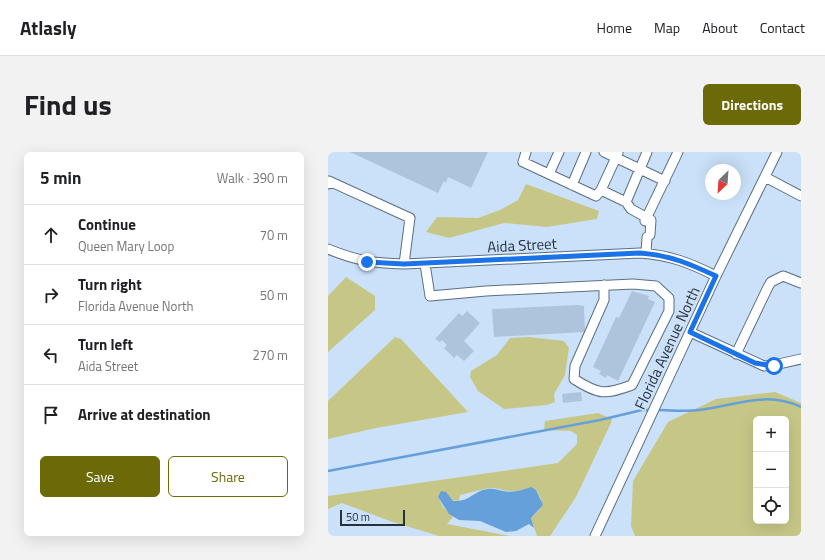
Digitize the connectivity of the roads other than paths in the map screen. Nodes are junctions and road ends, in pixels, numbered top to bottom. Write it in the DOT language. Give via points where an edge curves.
graph roads {
  1 [pos="526,152"];
  2 [pos="559,152"];
  3 [pos="586,152"];
  4 [pos="604,152"];
  5 [pos="647,152"];
  6 [pos="678,152"];
  7 [pos="777,152"];
  8 [pos="617,155"];
  9 [pos="640,169"];
  10 [pos="549,174"];
  11 [pos="765,177"];
  12 [pos="664,181"];
  13 [pos="328,184"];
  14 [pos="572,185"];
  15 [pos="601,190"];
  16 [pos="801,196"];
  17 [pos="626,202"];
  18 [pos="648,217"];
  19 [pos="328,249"];
  20 [pos="646,254"];
  21 [pos="404,264"];
  22 [pos="425,264"];
  23 [pos="716,276"];
  24 [pos="801,283"];
  25 [pos="604,285"];
  26 [pos="690,332"];
  27 [pos="736,354"];
  28 [pos="801,359"];
  29 [pos="595,536"];
  1 -- 10 [label="street" via="523,162"];
  2 -- 10 [label="street"];
  3 -- 14 [label="street"];
  4 -- 8 [label="street"];
  5 -- 9 [label="street"];
  6 -- 12 [label="street"];
  7 -- 11 [label="street, Florida Avenue North"];
  8 -- 9 [label="street"];
  8 -- 15 [label="street"];
  9 -- 12 [label="street"];
  9 -- 17 [label="street"];
  10 -- 14 [label="street"];
  11 -- 16 [label="street"];
  11 -- 23 [label="street, Florida Avenue North"];
  12 -- 18 [label="street"];
  13 -- 21 [label="street" via="329,181 410,218"];
  14 -- 15 [label="street" via="596,196"];
  15 -- 17 [label="street"];
  17 -- 18 [label="street" via="631,209"];
  18 -- 20 [label="street" via="651,220"];
  19 -- 21 [label="street, Aida Street" via="367,262"];
  20 -- 22 [label="street, Aida Street"];
  20 -- 23 [label="street, Aida Street" via="664,255 690,263"];
  21 -- 22 [label="street, Aida Street"];
  22 -- 25 [label="street" via="430,296"];
  23 -- 26 [label="street, Florida Avenue North"];
  24 -- 27 [label="street" via="783,276 771,282"];
  25 -- 25 [label="street" via="656,286 669,298 669,312 632,385 611,392 592,390 574,379 575,366 604,300"];
  26 -- 27 [label="street"];
  26 -- 29 [label="street, Florida Avenue North"];
  27 -- 28 [label="street" via="764,366"];
}
